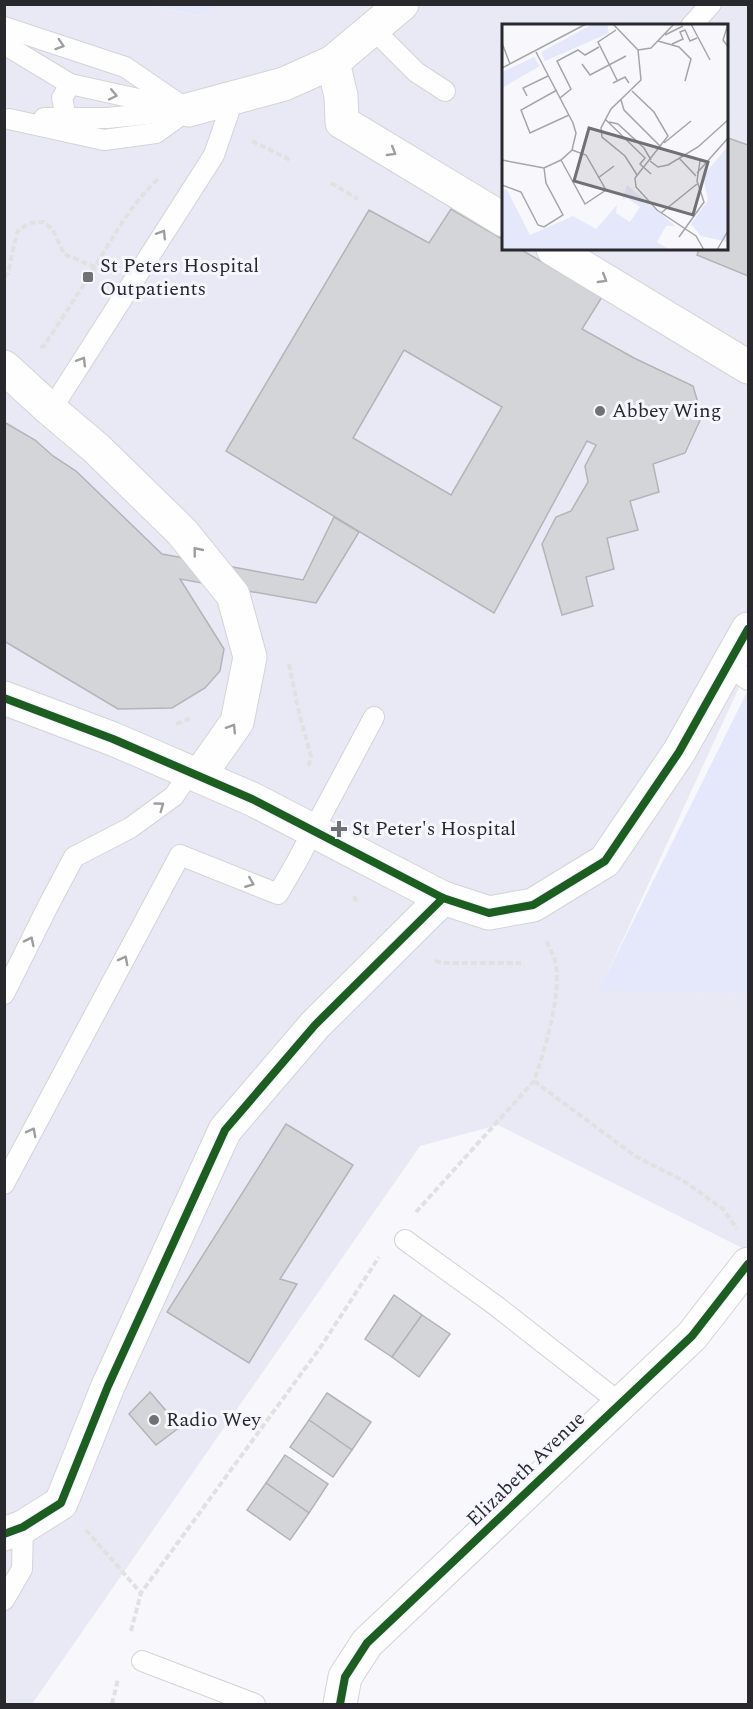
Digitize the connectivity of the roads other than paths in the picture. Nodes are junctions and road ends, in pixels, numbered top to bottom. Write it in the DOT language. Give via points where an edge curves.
graph roads {
  1 [pos="402,4"];
  2 [pos="711,4"];
  3 [pos="693,24"];
  4 [pos="4,27"];
  5 [pos="373,28"];
  6 [pos="4,44"];
  7 [pos="333,62"];
  8 [pos="70,84"];
  9 [pos="445,91"];
  10 [pos="234,97"];
  11 [pos="188,110"];
  12 [pos="7,118"];
  13 [pos="66,118"];
  14 [pos="502,219"];
  15 [pos="555,250"];
  16 [pos="4,367"];
  17 [pos="748,367"];
  18 [pos="51,410"];
  19 [pos="748,629"];
  20 [pos="738,672"];
  21 [pos="4,698"];
  22 [pos="374,717"];
  23 [pos="195,774"];
  24 [pos="313,830"];
  25 [pos="443,898"];
  26 [pos="4,994"];
  27 [pos="4,1184"];
  28 [pos="405,1240"];
  29 [pos="745,1250"];
  30 [pos="620,1403"];
  31 [pos="14,1530"];
  32 [pos="4,1600"];
  33 [pos="142,1661"];
  34 [pos="255,1704"];
  35 [pos="340,1704"];
  1 -- 5 [label="street"];
  2 -- 3 [label="lane"];
  4 -- 11 [label="lane, one-way" via="125,67"];
  5 -- 7 [label="street"];
  5 -- 9 [label="lane" via="416,72"];
  6 -- 8 [label="lane"];
  7 -- 10 [label="street" via="284,84"];
  7 -- 14 [label="street, one-way" via="342,122"];
  8 -- 11 [label="lane, one-way"];
  8 -- 13 [label="lane" via="62,98"];
  10 -- 11 [label="street"];
  18 -- 10 [label="lane, one-way" via="214,155"];
  11 -- 12 [label="lane" via="156,133 104,140"];
  11 -- 13 [label="lane"];
  12 -- 13 [label="lane"];
  15 -- 17 [label="street, one-way"];
  16 -- 18 [label="street"];
  23 -- 18 [label="street, one-way" via="237,722 250,657 232,595 182,532"];
  19 -- 20 [label="street"];
  20 -- 25 [label="street" via="604,861 533,905 489,913"];
  21 -- 23 [label="street"];
  22 -- 24 [label="lane"];
  23 -- 24 [label="street"];
  26 -- 23 [label="lane, one-way" via="74,857 130,828 174,796"];
  24 -- 25 [label="street"];
  27 -- 24 [label="lane, one-way" via="180,855 278,894"];
  25 -- 31 [label="street" via="315,1025 225,1130 108,1386 61,1503"];
  28 -- 30 [label="lane"];
  29 -- 30 [label="street, Elizabeth Avenue" via="692,1336"];
  30 -- 35 [label="street, Elizabeth Avenue" via="367,1643 345,1677"];
  31 -- 32 [label="lane" via="22,1569"];
  33 -- 34 [label="lane"];
}
